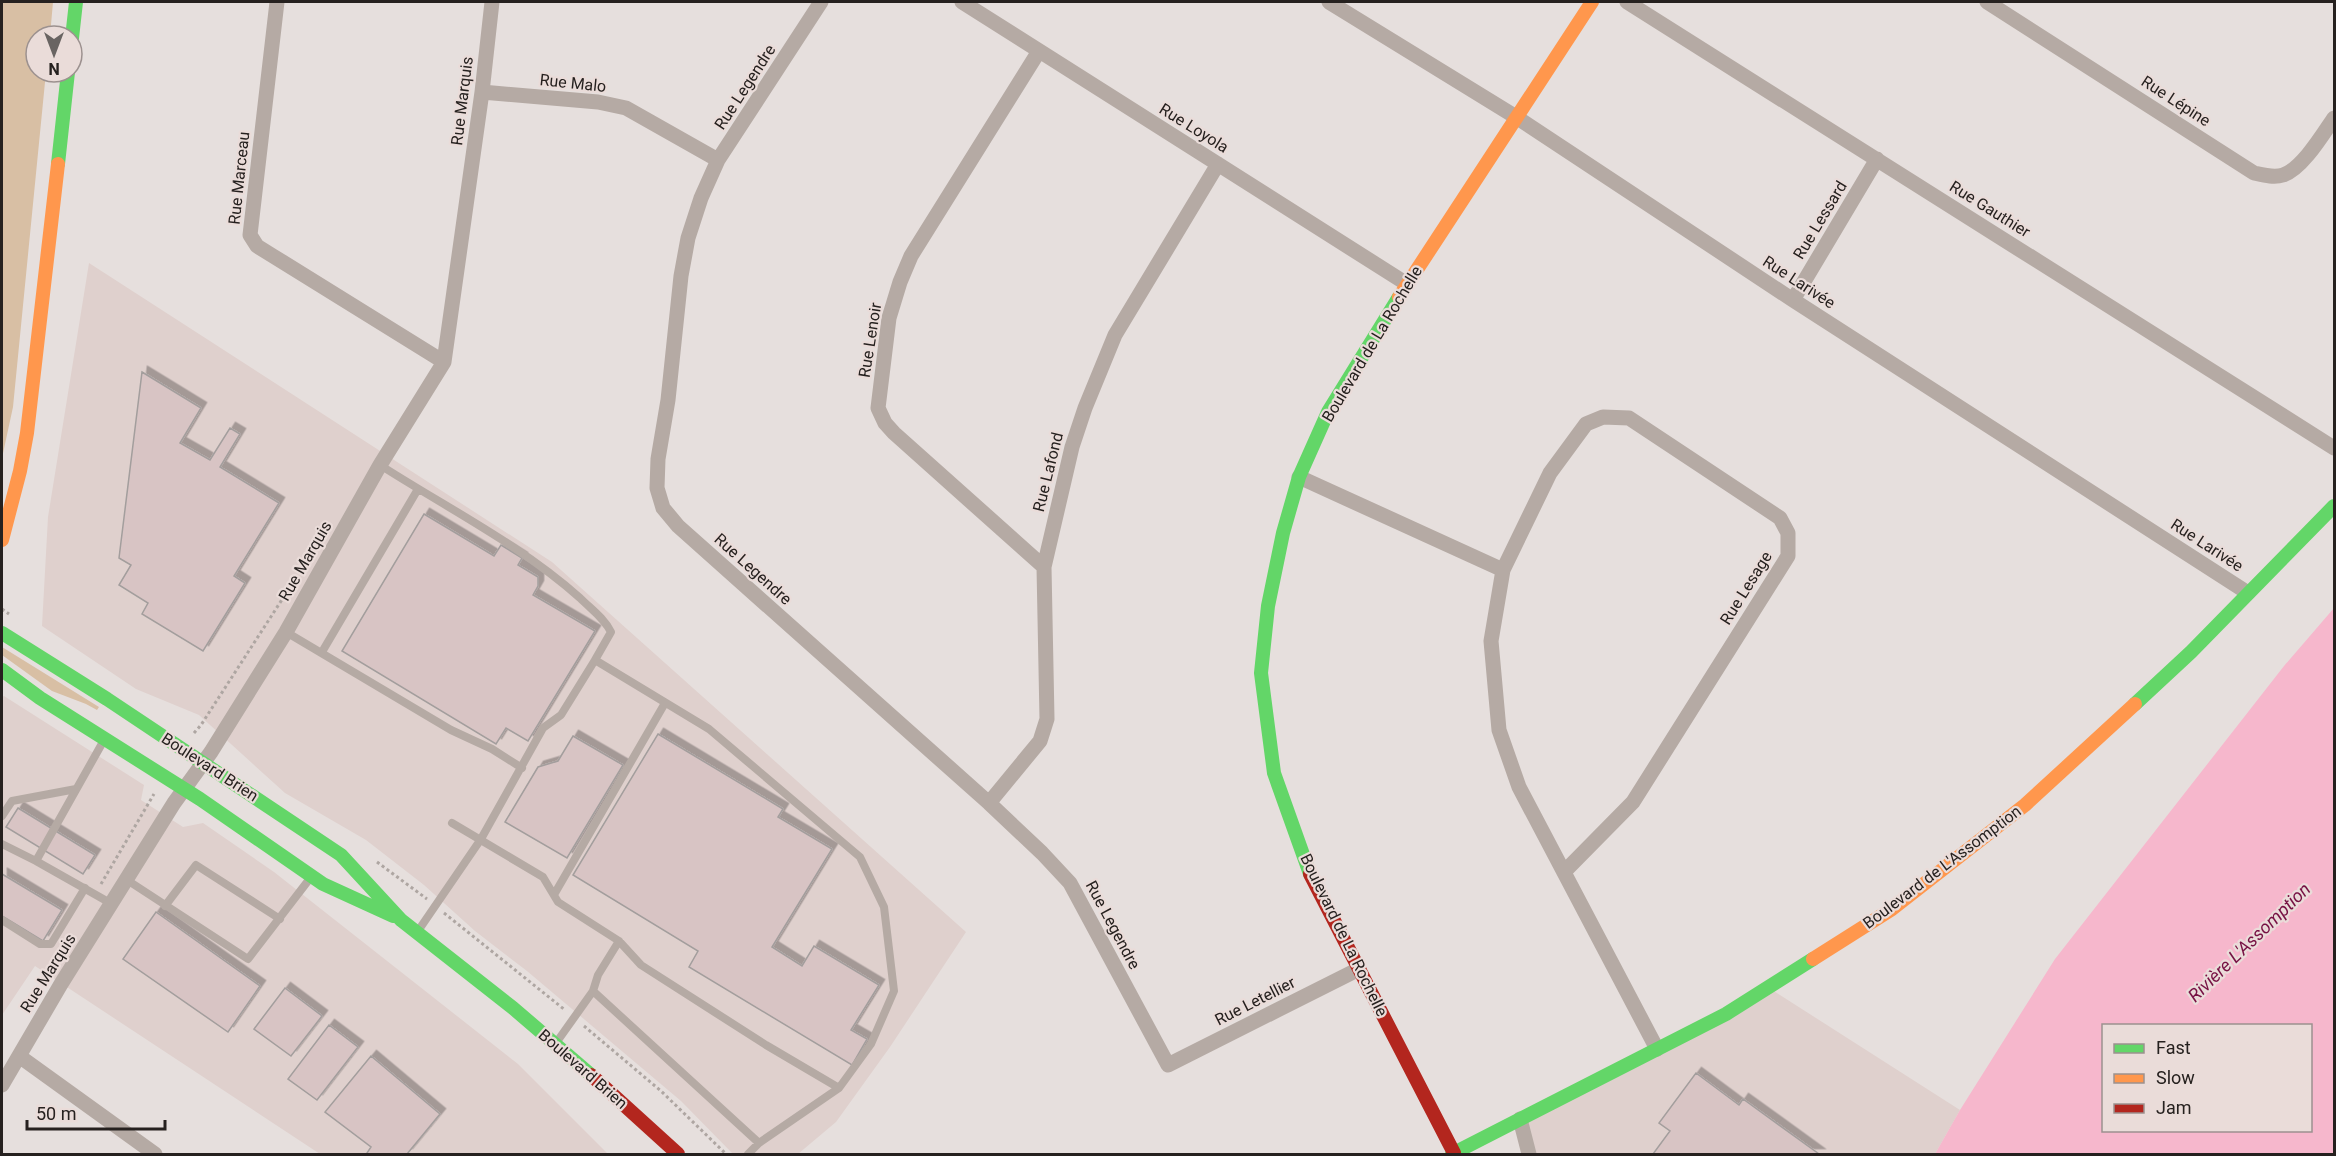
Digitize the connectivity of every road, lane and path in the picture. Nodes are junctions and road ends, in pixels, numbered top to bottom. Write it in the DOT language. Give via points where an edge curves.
graph roads {
  1 [pos="76,2"];
  2 [pos="277,2"];
  3 [pos="492,2"];
  4 [pos="821,2"];
  5 [pos="962,2"];
  6 [pos="1329,2"];
  7 [pos="1592,2"];
  8 [pos="1627,2"];
  9 [pos="1987,2"];
  10 [pos="74,24"];
  11 [pos="1039,51"];
  12 [pos="67,84"];
  13 [pos="482,92"];
  14 [pos="1516,117"];
  15 [pos="2334,117"];
  16 [pos="1877,159"];
  17 [pos="718,160"];
  18 [pos="1218,164"];
  19 [pos="1407,284"];
  20 [pos="1793,300"];
  21 [pos="444,362"];
  22 [pos="2334,448"];
  23 [pos="380,465"];
  24 [pos="1299,477"];
  25 [pos="418,489"];
  26 [pos="2334,506"];
  27 [pos="2,540"];
  28 [pos="1044,567"];
  29 [pos="1503,570"];
  30 [pos="2248,593"];
  31 [pos="2,609"];
  32 [pos="8,613"];
  33 [pos="286,632"];
  34 [pos="2,633"];
  35 [pos="322,652"];
  36 [pos="595,660"];
  37 [pos="2,670"];
  38 [pos="665,703"];
  39 [pos="104,739"];
  40 [pos="202,762"];
  41 [pos="522,768"];
  42 [pos="76,789"];
  43 [pos="154,789"];
  44 [pos="184,789"];
  45 [pos="988,803"];
  46 [pos="2,816"];
  47 [pos="452,823"];
  48 [pos="481,839"];
  49 [pos="2,844"];
  50 [pos="36,861"];
  51 [pos="1565,871"];
  52 [pos="106,876"];
  53 [pos="311,876"];
  54 [pos="127,880"];
  55 [pos="85,888"];
  56 [pos="555,893"];
  57 [pos="112,904"];
  58 [pos="165,906"];
  59 [pos="451,918"];
  60 [pos="280,919"];
  61 [pos="2,920"];
  62 [pos="401,920"];
  63 [pos="417,932"];
  64 [pos="619,941"];
  65 [pos="1359,969"];
  66 [pos="593,991"];
  67 [pos="565,1010"];
  68 [pos="586,1027"];
  69 [pos="555,1044"];
  70 [pos="1657,1048"];
  71 [pos="19,1056"];
  72 [pos="1168,1065"];
  73 [pos="2,1085"];
  74 [pos="839,1088"];
  75 [pos="1520,1119"];
  76 [pos="759,1143"];
  77 [pos="1453,1154"];
  78 [pos="155,1155"];
  79 [pos="678,1155"];
  80 [pos="726,1155"];
  81 [pos="748,1155"];
  82 [pos="1529,1155"];
  1 -- 10 [label="main road"];
  2 -- 21 [label="street, Rue Marceau" via="250,235 257,246"];
  3 -- 13 [label="street, Rue Marquis"];
  4 -- 17 [label="street, Rue Legendre"];
  5 -- 11 [label="street, Rue Loyola"];
  6 -- 14 [label="street, Rue Larivée"];
  7 -- 14 [label="main road, Boulevard de La Rochelle"];
  8 -- 16 [label="street, Rue Gauthier"];
  9 -- 15 [label="street, Rue Lépine" via="2254,173 2284,175 2300,164"];
  11 -- 18 [label="street, Rue Loyola"];
  11 -- 28 [label="street, Rue Lenoir" via="911,256 888,318 878,408 894,433"];
  12 -- 27 [label="main road" via="27,433"];
  13 -- 17 [label="street, Rue Malo" via="626,108"];
  13 -- 21 [label="street, Rue Marquis"];
  14 -- 19 [label="main road, Boulevard de La Rochelle"];
  14 -- 20 [label="street, Rue Larivée"];
  16 -- 20 [label="street, Rue Lessard"];
  16 -- 22 [label="street, Rue Gauthier"];
  17 -- 45 [label="street, Rue Legendre" via="688,238 681,276 658,459 657,488 663,508 678,526"];
  18 -- 19 [label="street, Rue Loyola"];
  18 -- 28 [label="street, Rue Lafond" via="1115,335 1071,447"];
  19 -- 24 [label="main road, Boulevard de La Rochelle" via="1328,412"];
  20 -- 30 [label="street, Rue Larivée"];
  21 -- 23 [label="street, Rue Marquis"];
  23 -- 25 [label="lane"];
  23 -- 33 [label="street, Rue Marquis"];
  24 -- 29 [label="street"];
  24 -- 65 [label="main road, Boulevard de La Rochelle" via="1268,606 1261,673 1274,773 1311,876"];
  25 -- 35 [label="lane"];
  25 -- 36 [label="lane" via="560,580 606,622 611,632"];
  26 -- 30 [label="main road, Boulevard de L'Assomption"];
  28 -- 45 [label="street, Rue Lafond" via="1047,719 1040,741"];
  29 -- 51 [label="street, Rue Lesage" via="1491,641 1499,730 1519,787"];
  29 -- 51 [label="street, Rue Lesage" via="1550,473 1586,424 1603,417 1629,418 1780,518 1788,533 1788,556 1633,802"];
  30 -- 70 [label="main road, Boulevard de L'Assomption" via="2191,652 2025,805 1892,909 1726,1014"];
  31 -- 32 [label="path"];
  33 -- 35 [label="lane"];
  33 -- 40 [label="street, Rue Marquis"];
  34 -- 40 [label="main road, Boulevard Brien"];
  35 -- 41 [label="lane" via="450,730"];
  36 -- 38 [label="lane"];
  36 -- 41 [label="lane" via="561,715 543,728"];
  37 -- 39 [label="main road, Boulevard Brien"];
  38 -- 56 [label="lane"];
  38 -- 74 [label="lane" via="709,729 860,857 884,907 894,991 871,1044"];
  39 -- 42 [label="lane"];
  39 -- 44 [label="main road, Boulevard Brien"];
  40 -- 44 [label="street, Rue Marquis"];
  40 -- 62 [label="main road, Boulevard Brien" via="341,855"];
  41 -- 48 [label="lane"];
  42 -- 46 [label="lane" via="12,801"];
  42 -- 50 [label="lane"];
  43 -- 52 [label="path" via="151,802"];
  44 -- 53 [label="main road, Boulevard Brien"];
  44 -- 54 [label="street, Rue Marquis"];
  45 -- 72 [label="street, Rue Legendre" via="1070,883"];
  47 -- 48 [label="lane"];
  48 -- 56 [label="lane" via="543,877"];
  48 -- 63 [label="lane"];
  49 -- 50 [label="lane"];
  50 -- 55 [label="lane"];
  51 -- 70 [label="street, Rue Lesage"];
  53 -- 60 [label="lane"];
  53 -- 62 [label="main road, Boulevard Brien"];
  54 -- 57 [label="street, Rue Marquis"];
  54 -- 58 [label="lane"];
  55 -- 57 [label="lane"];
  55 -- 61 [label="lane" via="51,944 40,944"];
  56 -- 64 [label="lane" via="558,902"];
  57 -- 71 [label="street, Rue Marquis"];
  58 -- 60 [label="lane" via="248,959"];
  58 -- 60 [label="lane" via="196,865"];
  59 -- 67 [label="path, Boulevard Brien"];
  62 -- 63 [label="main road, Boulevard Brien"];
  63 -- 69 [label="main road, Boulevard Brien"];
  64 -- 66 [label="lane"];
  64 -- 74 [label="lane" via="641,965"];
  65 -- 72 [label="street, Rue Letellier"];
  65 -- 77 [label="main road, Boulevard de La Rochelle"];
  66 -- 69 [label="lane"];
  66 -- 76 [label="lane"];
  68 -- 80 [label="path, Boulevard Brien" via="662,1091"];
  69 -- 79 [label="main road, Boulevard Brien"];
  70 -- 75 [label="main road, Boulevard de L'Assomption"];
  71 -- 73 [label="street, Rue Marquis"];
  71 -- 78 [label="street"];
  74 -- 76 [label="lane"];
  75 -- 77 [label="main road, Boulevard de L'Assomption"];
  75 -- 82 [label="street"];
  76 -- 81 [label="lane"];
}
